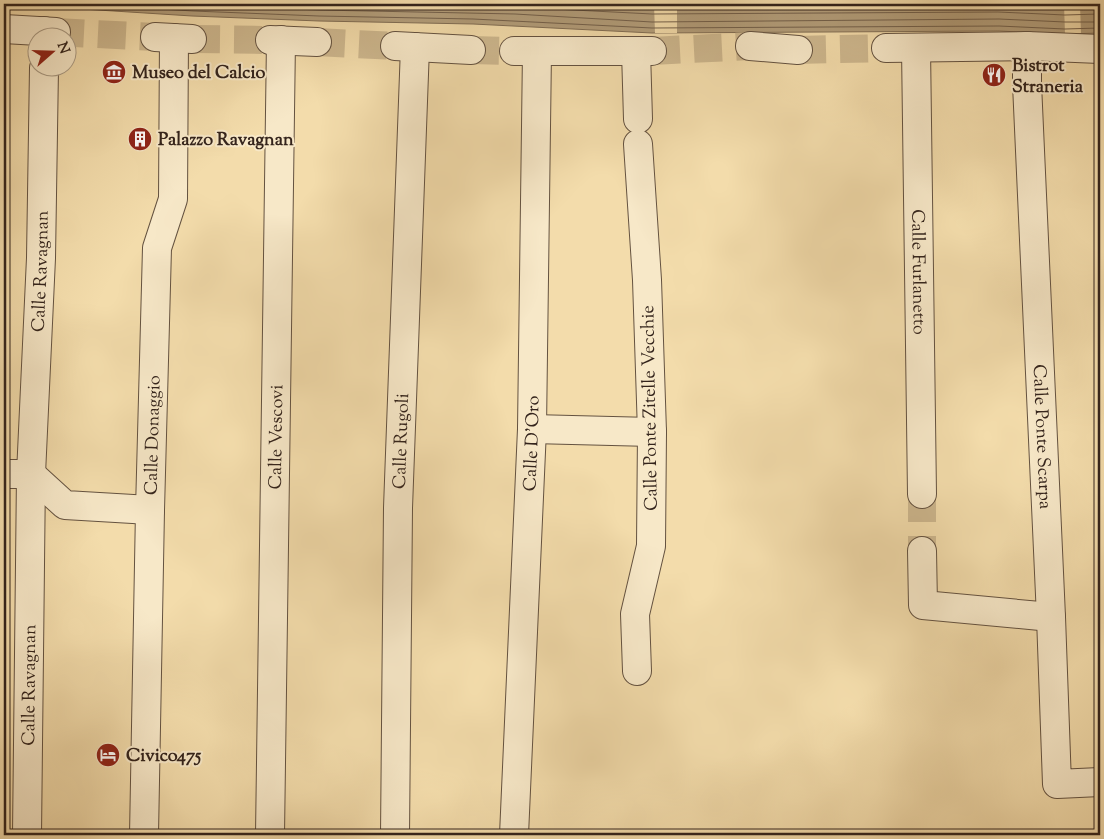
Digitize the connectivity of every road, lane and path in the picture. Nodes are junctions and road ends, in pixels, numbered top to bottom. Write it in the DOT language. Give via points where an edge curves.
graph roads {
  1 [pos="4,29"];
  2 [pos="28,32"];
  3 [pos="173,38"];
  4 [pos="317,42"];
  5 [pos="750,46"];
  6 [pos="1027,46"];
  7 [pos="886,48"];
  8 [pos="916,48"];
  9 [pos="1100,49"];
  10 [pos="471,50"];
  11 [pos="798,50"];
  12 [pos="525,51"];
  13 [pos="44,78"];
  14 [pos="532,429"];
  15 [pos="652,432"];
  16 [pos="4,474"];
  17 [pos="31,474"];
  18 [pos="922,494"];
  19 [pos="150,510"];
  20 [pos="922,550"];
  21 [pos="1051,617"];
  22 [pos="637,670"];
  23 [pos="1100,782"];
  24 [pos="27,835"];
  25 [pos="144,835"];
  26 [pos="270,835"];
  27 [pos="395,835"];
  28 [pos="514,835"];
  1 -- 2 [label="street"];
  3 -- 19 [label="street, Calle Donaggio" via="172,199 156,248"];
  4 -- 26 [label="street, Calle Vescovi" via="275,40"];
  5 -- 11 [label="street"];
  6 -- 8 [label="street"];
  6 -- 9 [label="street"];
  6 -- 21 [label="street, Calle Ponte Scarpa"];
  7 -- 8 [label="street"];
  8 -- 18 [label="street, Calle Furlanetto"];
  10 -- 27 [label="street, Calle Rugoli" via="405,46"];
  12 -- 14 [label="street, Calle D'Oro"];
  12 -- 15 [label="street, Calle Ponte Zitelle Vecchie" via="644,51 638,131"];
  13 -- 17 [label="street, Calle Ravagnan"];
  14 -- 15 [label="street"];
  14 -- 28 [label="street, Calle D'Oro"];
  15 -- 22 [label="street, Calle Ponte Zitelle Vecchie" via="651,546 635,614"];
  16 -- 17 [label="street"];
  17 -- 19 [label="street" via="66,504"];
  17 -- 24 [label="street, Calle Ravagnan"];
  19 -- 25 [label="street, Calle Donaggio"];
  20 -- 21 [label="street" via="922,604"];
  21 -- 23 [label="street, Calle Ponte Scarpa" via="1056,784"];
}
